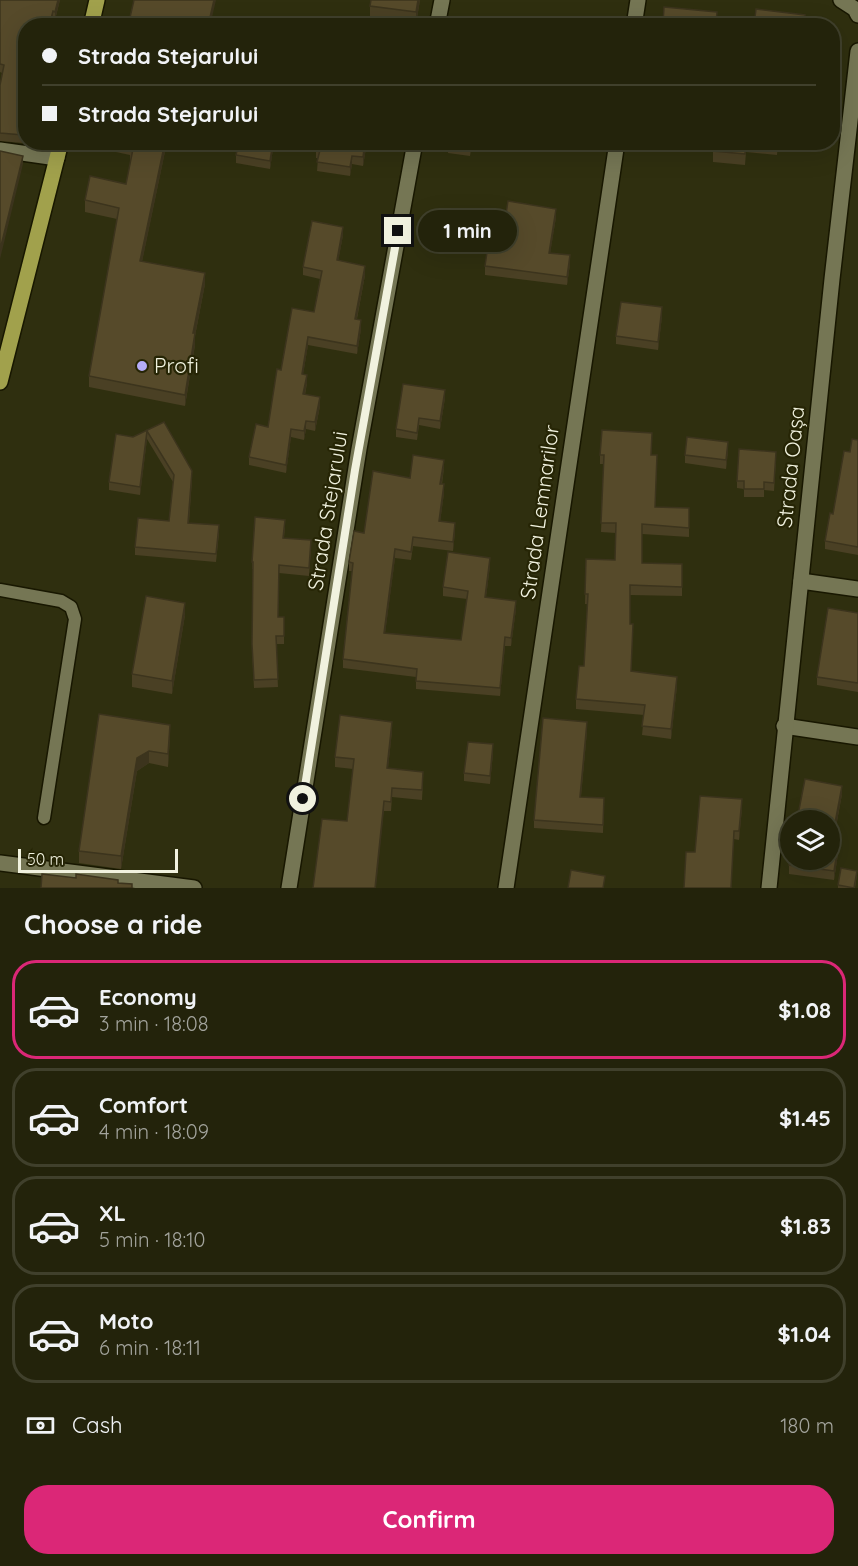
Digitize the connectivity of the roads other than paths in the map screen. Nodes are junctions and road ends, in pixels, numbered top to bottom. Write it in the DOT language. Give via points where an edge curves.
graph roads {
  1 [pos="97,0"];
  2 [pos="442,0"];
  3 [pos="638,0"];
  4 [pos="841,0"];
  5 [pos="858,15"];
  6 [pos="93,18"];
  7 [pos="439,18"];
  8 [pos="635,18"];
  9 [pos="858,51"];
  10 [pos="0,150"];
  11 [pos="59,150"];
  12 [pos="414,150"];
  13 [pos="616,150"];
  14 [pos="57,158"];
  15 [pos="0,382"];
  16 [pos="801,581"];
  17 [pos="858,589"];
  18 [pos="0,590"];
  19 [pos="784,726"];
  20 [pos="858,737"];
  21 [pos="45,818"];
  22 [pos="0,863"];
  23 [pos="194,888"];
  24 [pos="289,888"];
  25 [pos="506,888"];
  26 [pos="769,888"];
  1 -- 6 [label="main road"];
  2 -- 7 [label="street"];
  3 -- 8 [label="street"];
  4 -- 5 [label="street"];
  9 -- 16 [label="street, Strada Oașa"];
  10 -- 14 [label="street"];
  11 -- 14 [label="main road"];
  12 -- 24 [label="street, Strada Stejarului" via="355,472"];
  13 -- 25 [label="street, Strada Lemnarilor"];
  14 -- 15 [label="main road"];
  16 -- 17 [label="street"];
  16 -- 19 [label="street, Strada Oașa"];
  18 -- 21 [label="lane" via="62,601 71,607 75,619"];
  19 -- 20 [label="street"];
  19 -- 26 [label="street, Strada Oașa"];
  22 -- 23 [label="street"];
}
